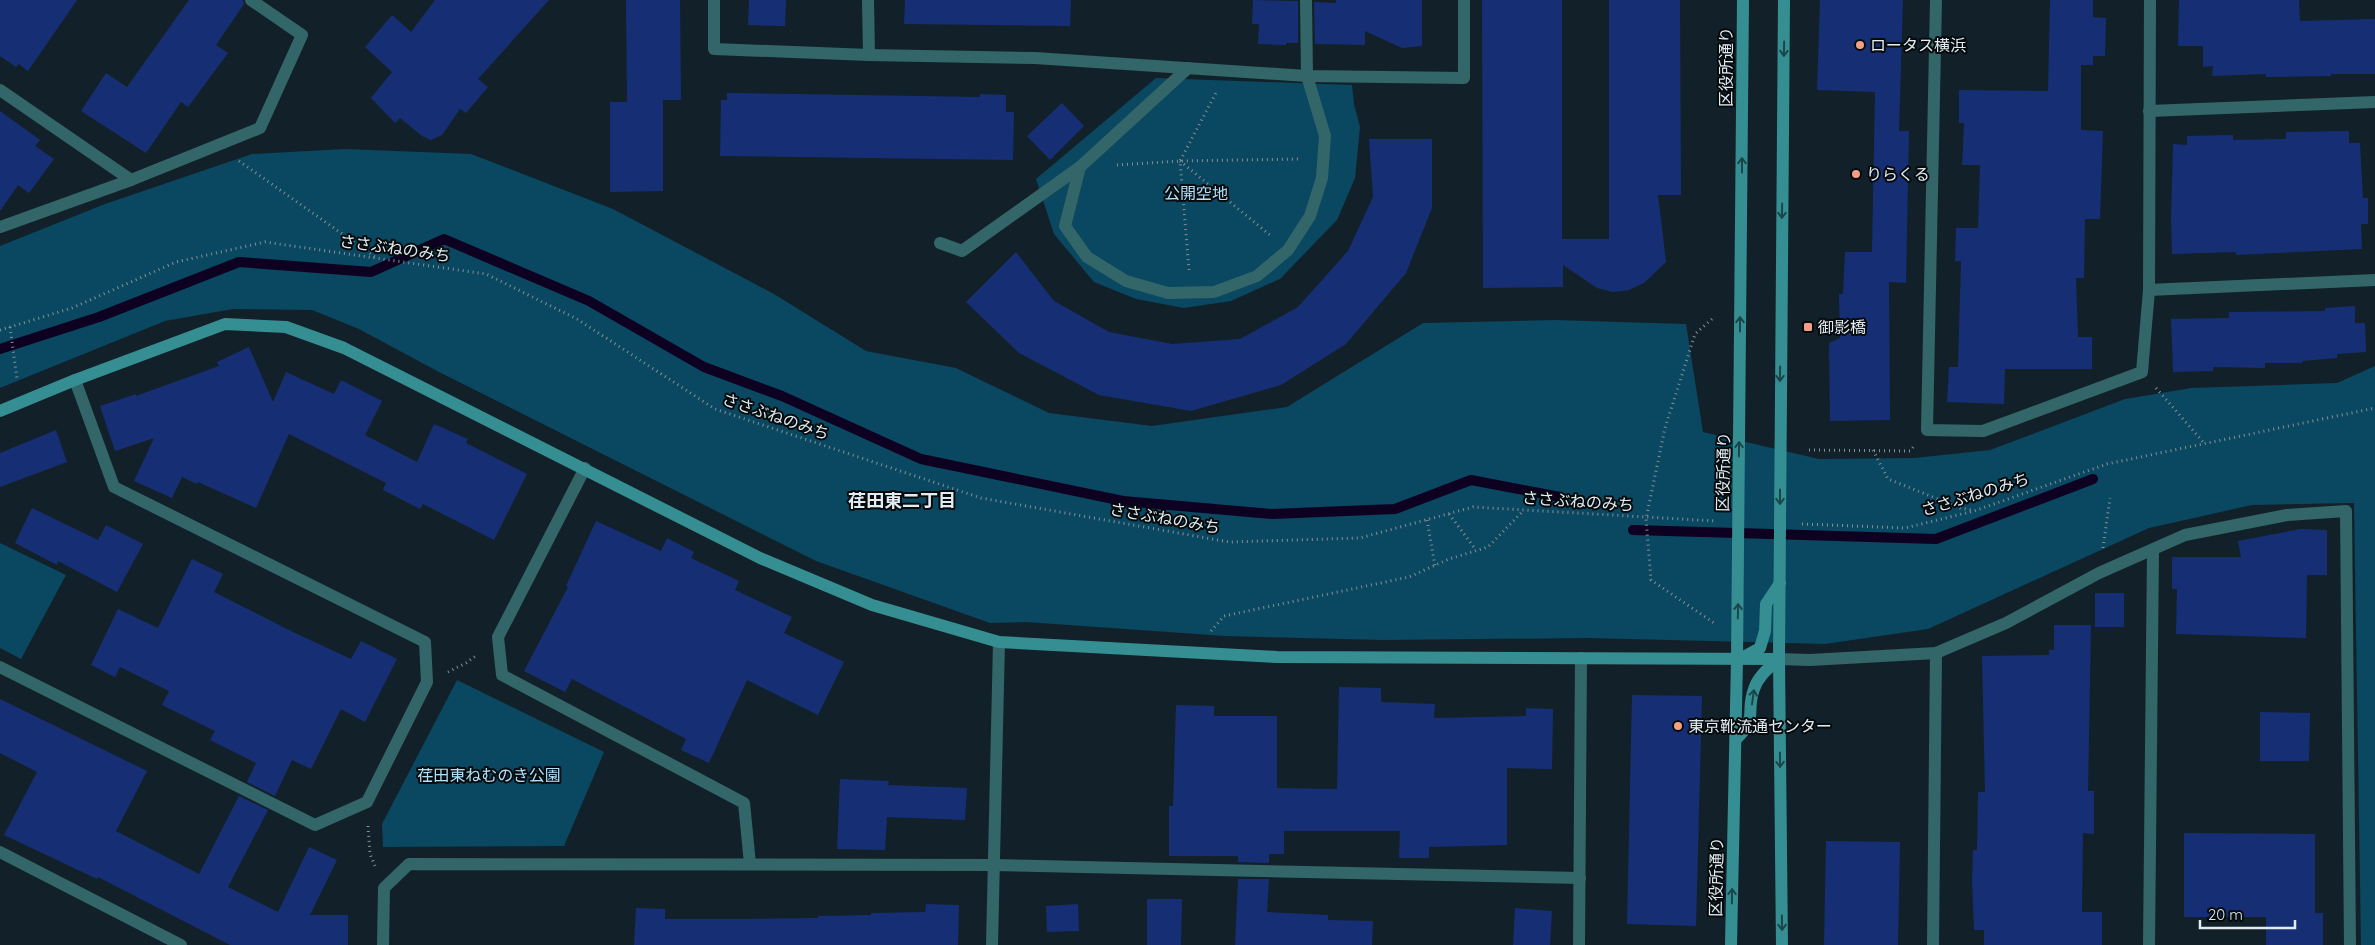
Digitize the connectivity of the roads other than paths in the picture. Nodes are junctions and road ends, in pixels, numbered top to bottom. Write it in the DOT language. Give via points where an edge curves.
graph roads {
  1 [pos="251,0"];
  2 [pos="714,0"];
  3 [pos="868,0"];
  4 [pos="1306,0"];
  5 [pos="1464,0"];
  6 [pos="1743,0"];
  7 [pos="1784,0"];
  8 [pos="1936,0"];
  9 [pos="2150,0"];
  10 [pos="869,55"];
  11 [pos="1188,68"];
  12 [pos="1307,76"];
  13 [pos="0,90"];
  14 [pos="2375,102"];
  15 [pos="2149,111"];
  16 [pos="1080,167"];
  17 [pos="131,180"];
  18 [pos="0,227"];
  19 [pos="940,243"];
  20 [pos="2375,280"];
  21 [pos="2149,290"];
  22 [pos="75,380"];
  23 [pos="0,411"];
  24 [pos="585,468"];
  25 [pos="2153,550"];
  26 [pos="1780,583"];
  27 [pos="999,642"];
  28 [pos="1936,653"];
  29 [pos="1582,658"];
  30 [pos="1779,659"];
  31 [pos="1737,660"];
  32 [pos="0,667"];
  33 [pos="1736,739"];
  34 [pos="0,852"];
  35 [pos="750,864"];
  36 [pos="992,865"];
  37 [pos="1580,878"];
  38 [pos="181,945"];
  39 [pos="383,945"];
  40 [pos="992,945"];
  41 [pos="1579,945"];
  42 [pos="1731,945"];
  43 [pos="1782,945"];
  44 [pos="1933,945"];
  45 [pos="2148,945"];
  46 [pos="2350,945"];
  1 -- 17 [label="street" via="302,35 260,128"];
  2 -- 10 [label="street" via="714,49"];
  3 -- 10 [label="street"];
  4 -- 12 [label="street"];
  5 -- 12 [label="street" via="1464,78"];
  31 -- 6 [label="street, 区役所通り, one-way"];
  7 -- 26 [label="street, one-way"];
  8 -- 21 [label="street" via="1927,430 1983,431 2142,372"];
  9 -- 15 [label="street"];
  10 -- 11 [label="street" via="1035,58"];
  11 -- 12 [label="street"];
  11 -- 16 [label="street"];
  12 -- 16 [label="street" via="1325,136 1322,178 1310,216 1288,250 1257,276 1214,292 1168,293 1126,281 1087,257 1065,226"];
  13 -- 17 [label="street"];
  14 -- 15 [label="street"];
  15 -- 21 [label="street"];
  16 -- 19 [label="street" via="962,251"];
  17 -- 18 [label="street"];
  20 -- 21 [label="street"];
  22 -- 23 [label="street"];
  22 -- 24 [label="street" via="225,324 286,327 344,348"];
  22 -- 32 [label="street" via="114,487 425,642 427,682 367,802 315,825"];
  24 -- 27 [label="street" via="760,558 872,605"];
  24 -- 35 [label="street" via="498,637 502,675 744,803"];
  25 -- 28 [label="street" via="2099,573 2006,623"];
  25 -- 45 [label="street"];
  25 -- 46 [label="street" via="2194,533 2286,515 2346,511"];
  26 -- 30 [label="street"];
  26 -- 31 [label="street" via="1766,604 1765,631 1760,648"];
  27 -- 29 [label="street" via="1277,657"];
  27 -- 36 [label="street"];
  28 -- 30 [label="street"];
  28 -- 44 [label="street"];
  29 -- 31 [label="street"];
  29 -- 37 [label="street"];
  30 -- 31 [label="street"];
  33 -- 30 [label="street, one-way" via="1749,726 1754,689 1762,673"];
  30 -- 43 [label="street, one-way"];
  31 -- 33 [label="street, 区役所通り"];
  42 -- 33 [label="street, 区役所通り, one-way"];
  34 -- 38 [label="street"];
  35 -- 36 [label="street"];
  35 -- 39 [label="street" via="410,864 384,888"];
  36 -- 37 [label="street"];
  36 -- 40 [label="street"];
  37 -- 41 [label="street"];
}
